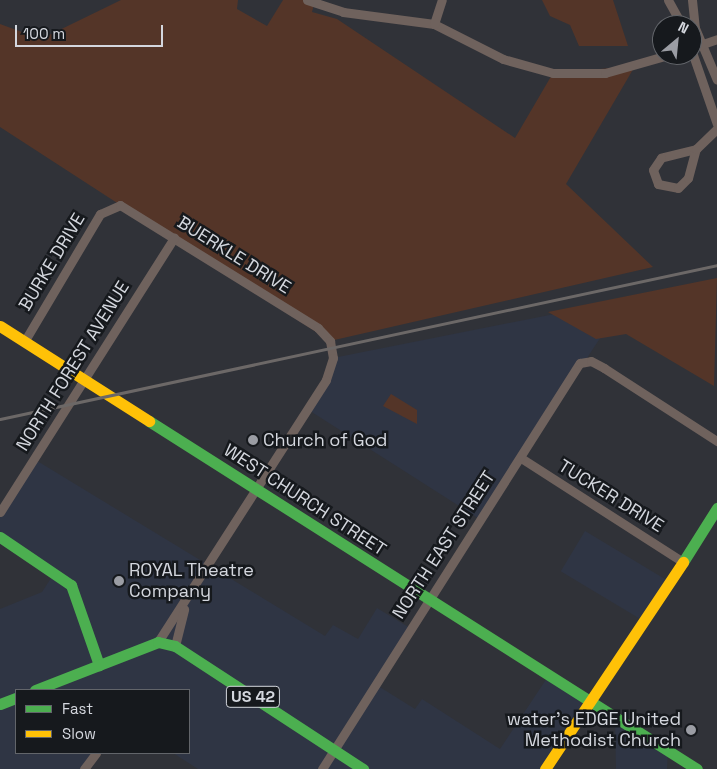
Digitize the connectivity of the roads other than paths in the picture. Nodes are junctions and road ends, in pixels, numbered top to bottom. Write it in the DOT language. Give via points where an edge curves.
graph roads {
  1 [pos="306,0"];
  2 [pos="442,0"];
  3 [pos="668,0"];
  4 [pos="692,0"];
  5 [pos="676,15"];
  6 [pos="695,15"];
  7 [pos="434,24"];
  8 [pos="717,39"];
  9 [pos="702,44"];
  10 [pos="702,46"];
  11 [pos="652,59"];
  12 [pos="697,65"];
  13 [pos="717,80"];
  14 [pos="717,124"];
  15 [pos="717,129"];
  16 [pos="696,149"];
  17 [pos="116,206"];
  18 [pos="174,238"];
  19 [pos="0,326"];
  20 [pos="24,342"];
  21 [pos="83,379"];
  22 [pos="717,441"];
  23 [pos="520,458"];
  24 [pos="258,490"];
  25 [pos="717,508"];
  26 [pos="0,512"];
  27 [pos="0,537"];
  28 [pos="683,562"];
  29 [pos="429,599"];
  30 [pos="185,604"];
  31 [pos="158,642"];
  32 [pos="175,646"];
  33 [pos="99,665"];
  34 [pos="37,689"];
  35 [pos="15,698"];
  36 [pos="592,702"];
  37 [pos="0,704"];
  38 [pos="334,750"];
  39 [pos="95,754"];
  40 [pos="84,769"];
  41 [pos="322,769"];
  42 [pos="363,769"];
  43 [pos="545,769"];
  44 [pos="697,769"];
  1 -- 7 [label="street" via="328,9"];
  2 -- 7 [label="street"];
  3 -- 5 [label="street"];
  4 -- 6 [label="street"];
  7 -- 11 [label="street" via="503,59 553,73 606,72"];
  8 -- 9 [label="street"];
  10 -- 13 [label="street"];
  12 -- 14 [label="street"];
  15 -- 16 [label="street"];
  16 -- 16 [label="street" via="688,178 678,188 658,184 654,170 661,158"];
  17 -- 18 [label="street, BUERKLE DRIVE" via="133,210"];
  17 -- 20 [label="street, BURKE DRIVE" via="100,214"];
  18 -- 21 [label="street, NORTH FOREST AVENUE"];
  18 -- 24 [label="street, BUERKLE DRIVE" via="318,328 330,341 330,374"];
  19 -- 20 [label="main road, WEST CHURCH STREET"];
  20 -- 21 [label="main road, WEST CHURCH STREET"];
  21 -- 24 [label="main road, WEST CHURCH STREET"];
  21 -- 26 [label="street, NORTH FOREST AVENUE"];
  22 -- 23 [label="street, NORTH EAST STREET" via="604,368 584,361"];
  23 -- 28 [label="street, TUCKER DRIVE"];
  23 -- 29 [label="street, NORTH EAST STREET"];
  24 -- 29 [label="main road, WEST CHURCH STREET"];
  24 -- 30 [label="street"];
  25 -- 28 [label="main road"];
  27 -- 33 [label="main road" via="71,585"];
  28 -- 36 [label="main road"];
  29 -- 36 [label="main road, WEST CHURCH STREET"];
  29 -- 38 [label="street, NORTH EAST STREET"];
  30 -- 31 [label="street"];
  30 -- 32 [label="street"];
  31 -- 32 [label="main road, US 42"];
  31 -- 33 [label="main road"];
  32 -- 38 [label="main road, US 42"];
  33 -- 34 [label="main road"];
  35 -- 37 [label="main road"];
  36 -- 43 [label="main road"];
  36 -- 44 [label="main road, WEST CHURCH STREET"];
  38 -- 41 [label="street, NORTH EAST STREET"];
  38 -- 42 [label="main road, US 42"];
  39 -- 40 [label="street"];
}
